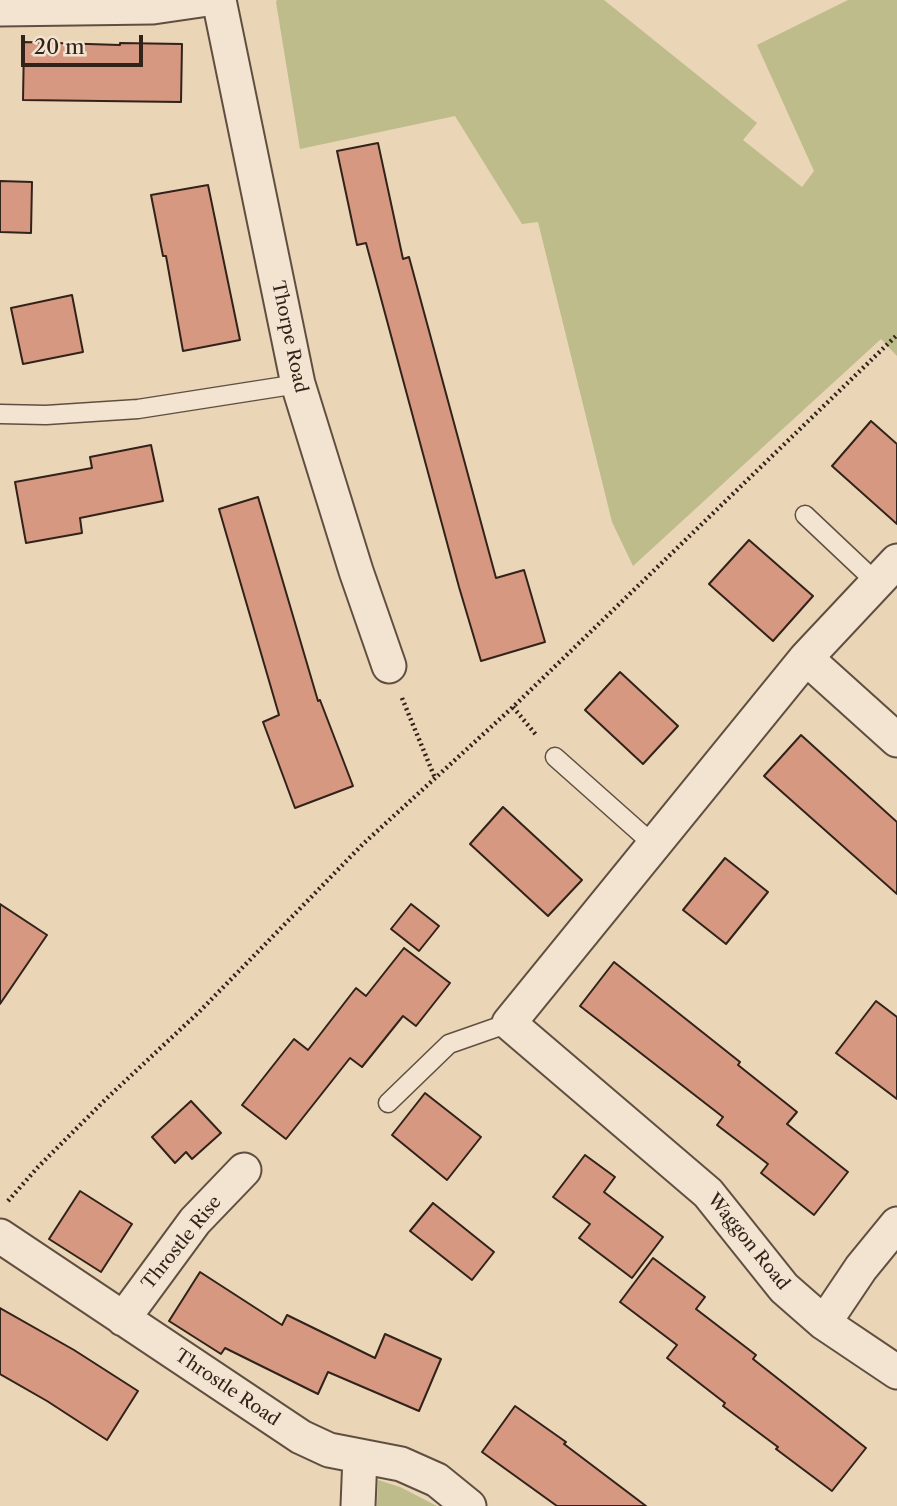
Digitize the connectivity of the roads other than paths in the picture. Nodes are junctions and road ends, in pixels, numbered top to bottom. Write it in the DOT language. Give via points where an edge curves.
graph roads {
  1 [pos="201,0"];
  2 [pos="219,0"];
  3 [pos="0,9"];
  4 [pos="298,384"];
  5 [pos="0,414"];
  6 [pos="805,515"];
  7 [pos="887,572"];
  8 [pos="806,658"];
  9 [pos="390,666"];
  10 [pos="897,740"];
  11 [pos="555,757"];
  12 [pos="654,845"];
  13 [pos="509,1023"];
  14 [pos="388,1103"];
  15 [pos="244,1170"];
  16 [pos="897,1224"];
  17 [pos="1,1231"];
  18 [pos="122,1319"];
  19 [pos="824,1323"];
  20 [pos="897,1371"];
  21 [pos="360,1457"];
  22 [pos="358,1506"];
  23 [pos="469,1506"];
  1 -- 3 [label="street" via="153,7"];
  2 -- 4 [label="street, Thorpe Road"];
  4 -- 5 [label="lane" via="138,409"];
  4 -- 9 [label="street, Thorpe Road"];
  6 -- 7 [label="lane"];
  7 -- 8 [label="street"];
  8 -- 10 [label="street"];
  8 -- 12 [label="street"];
  11 -- 12 [label="lane"];
  12 -- 13 [label="street"];
  13 -- 14 [label="lane" via="449,1044"];
  13 -- 19 [label="street, Waggon Road" via="708,1193 784,1289"];
  15 -- 18 [label="street, Throstle Rise" via="195,1221"];
  16 -- 19 [label="street"];
  17 -- 18 [label="street, Throstle Road"];
  18 -- 21 [label="street, Throstle Road" via="301,1437"];
  19 -- 20 [label="street, Waggon Road"];
  21 -- 22 [label="street"];
  21 -- 23 [label="street, Throstle Road" via="401,1464 437,1480"];
}
